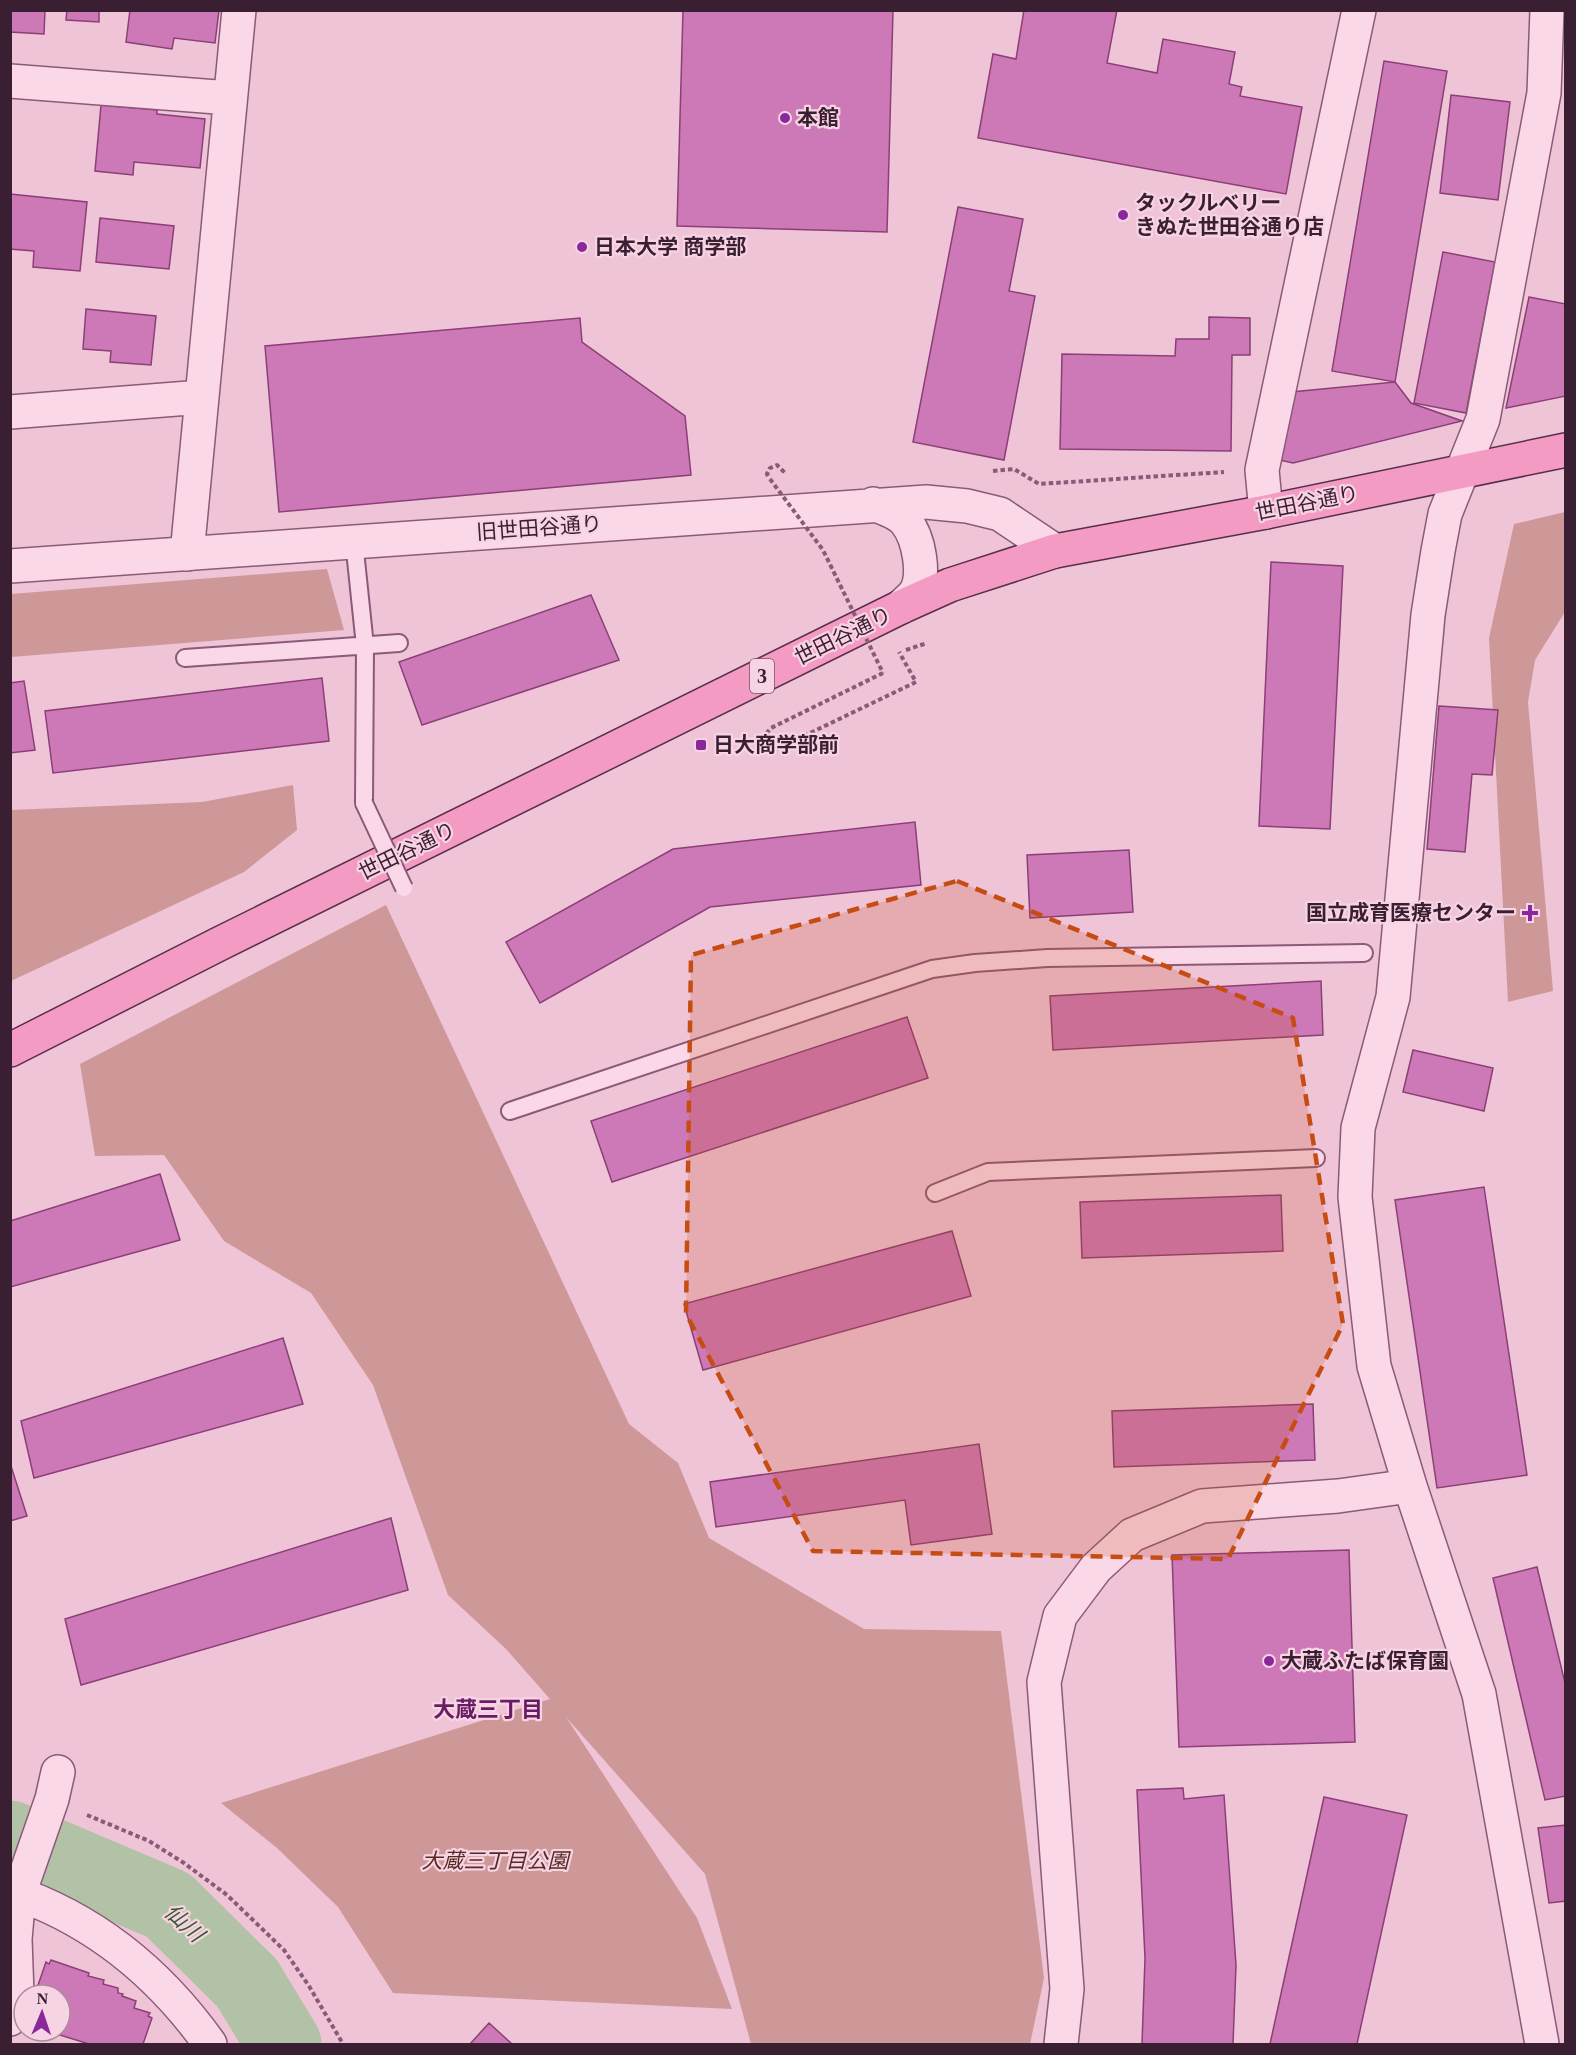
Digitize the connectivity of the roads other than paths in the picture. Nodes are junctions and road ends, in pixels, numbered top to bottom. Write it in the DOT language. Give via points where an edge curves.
graph roads {
  1 [pos="239,10"];
  2 [pos="1359,10"];
  3 [pos="1547,10"];
  4 [pos="10,81"];
  5 [pos="230,98"];
  6 [pos="202,397"];
  7 [pos="10,412"];
  8 [pos="1566,450"];
  9 [pos="1461,472"];
  10 [pos="873,504"];
  11 [pos="1266,512"];
  12 [pos="354,541"];
  13 [pos="1055,551"];
  14 [pos="187,554"];
  15 [pos="10,566"];
  16 [pos="901,607"];
  17 [pos="399,643"];
  18 [pos="365,646"];
  19 [pos="185,658"];
  20 [pos="404,888"];
  21 [pos="1364,953"];
  22 [pos="10,1050"];
  23 [pos="510,1111"];
  24 [pos="1316,1158"];
  25 [pos="935,1193"];
  26 [pos="1410,1486"];
  27 [pos="55,1786"];
  28 [pos="15,1892"];
  29 [pos="10,2019"];
  30 [pos="210,2044"];
  31 [pos="1061,2044"];
  32 [pos="1542,2044"];
  1 -- 5 [label="street"];
  2 -- 11 [label="street" via="1262,470"];
  3 -- 9 [label="street" via="1544,93 1483,419"];
  4 -- 5 [label="street"];
  5 -- 6 [label="street"];
  6 -- 7 [label="street"];
  6 -- 14 [label="street"];
  8 -- 9 [label="main road, 世田谷通り / 3"];
  9 -- 11 [label="main road, 世田谷通り / 3"];
  9 -- 26 [label="street" via="1445,514 1428,615 1393,996 1358,1128 1356,1217 1374,1366"];
  10 -- 12 [label="street, 旧世田谷通り"];
  10 -- 13 [label="street, 旧世田谷通り" via="926,502 1000,514"];
  10 -- 16 [label="street" via="906,521 919,554 921,576 915,593"];
  11 -- 13 [label="main road, 世田谷通り / 3"];
  12 -- 14 [label="street, 旧世田谷通り"];
  12 -- 18 [label="lane"];
  13 -- 16 [label="main road, 世田谷通り / 3" via="950,585"];
  14 -- 15 [label="street, 旧世田谷通り"];
  16 -- 22 [label="main road, 世田谷通り / 3"];
  17 -- 18 [label="lane"];
  18 -- 19 [label="lane"];
  18 -- 20 [label="lane, bridge" via="364,802"];
  21 -- 23 [label="lane" via="1047,958 933,969"];
  24 -- 25 [label="lane" via="988,1172"];
  26 -- 31 [label="street" via="1356,1495 1202,1506 1132,1535 1096,1568 1060,1616 1044,1682 1067,1989"];
  26 -- 32 [label="street" via="1479,1694"];
  27 -- 28 [label="street"];
  28 -- 29 [label="street" via="17,1995"];
  28 -- 30 [label="street" via="64,1913 143,1967"];
}
